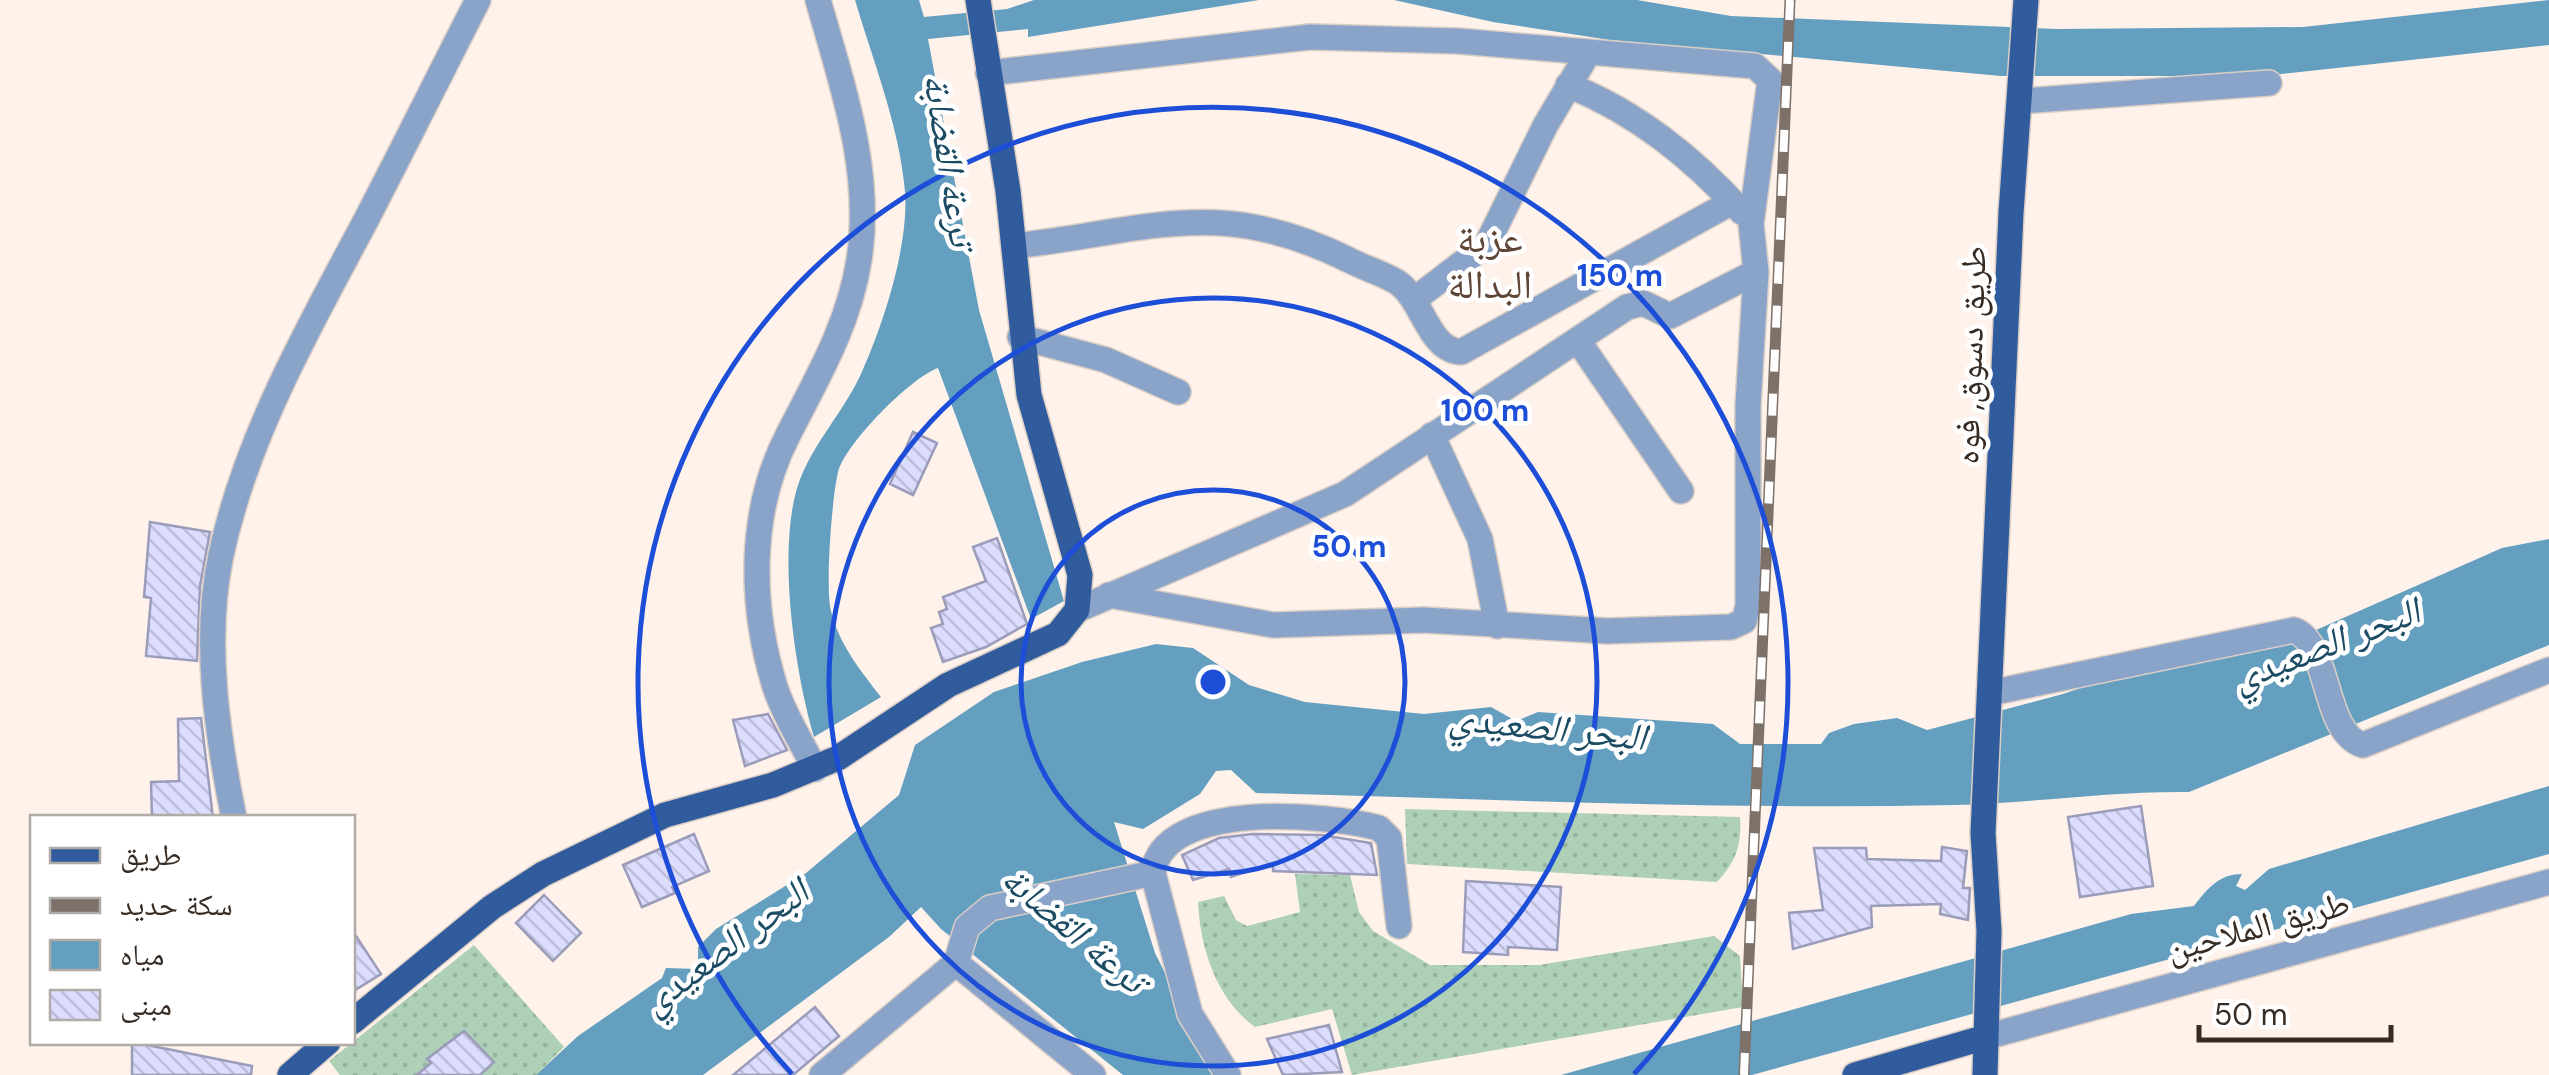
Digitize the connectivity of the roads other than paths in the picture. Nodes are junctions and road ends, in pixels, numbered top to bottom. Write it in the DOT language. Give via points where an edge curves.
graph roads {
  1 [pos="478,0"];
  2 [pos="818,0"];
  3 [pos="979,7"];
  4 [pos="2026,12"];
  5 [pos="1586,55"];
  6 [pos="986,60"];
  7 [pos="2269,83"];
  8 [pos="1568,85"];
  9 [pos="2021,101"];
  10 [pos="1732,202"];
  11 [pos="1751,224"];
  12 [pos="1014,246"];
  13 [pos="1756,272"];
  14 [pos="1414,300"];
  15 [pos="1020,338"];
  16 [pos="1579,342"];
  17 [pos="1178,392"];
  18 [pos="1432,435"];
  19 [pos="1681,491"];
  20 [pos="1109,595"];
  21 [pos="1077,610"];
  22 [pos="1497,626"];
  23 [pos="2549,670"];
  24 [pos="1989,703"];
  25 [pos="827,764"];
  26 [pos="234,815"];
  27 [pos="1153,873"];
  28 [pos="2549,882"];
  29 [pos="1399,926"];
  30 [pos="956,963"];
  31 [pos="355,1020"];
  32 [pos="1986,1036"];
  33 [pos="325,1045"];
  34 [pos="1861,1074"];
  35 [pos="290,1075"];
  36 [pos="822,1075"];
  37 [pos="1093,1075"];
  38 [pos="1228,1075"];
  39 [pos="1985,1075"];
  1 -- 26 [label="street" via="272,406 227,529 214,613 214,672"];
  2 -- 25 [label="street" via="852,124 865,204 859,262 840,331 764,498 757,561 776,690"];
  3 -- 6 [label="main road"];
  4 -- 9 [label="main road, طريق دسوق, فوه"];
  5 -- 6 [label="street" via="1458,41 1310,37"];
  5 -- 8 [label="street"];
  5 -- 11 [label="street" via="1754,66 1766,74"];
  6 -- 12 [label="main road"];
  7 -- 9 [label="street"];
  8 -- 10 [label="street" via="1628,112"];
  8 -- 14 [label="street" via="1486,244"];
  9 -- 24 [label="main road, طريق دسوق, فوه"];
  10 -- 11 [label="street"];
  10 -- 14 [label="street" via="1462,352 1440,344"];
  11 -- 13 [label="street"];
  12 -- 14 [label="street" via="1221,220 1288,232 1395,281"];
  12 -- 15 [label="main road"];
  13 -- 16 [label="street" via="1670,316 1635,303"];
  13 -- 22 [label="street" via="1744,621 1731,628 1608,631"];
  15 -- 17 [label="street" via="1106,360"];
  15 -- 21 [label="main road" via="1045,463 1080,575"];
  16 -- 18 [label="street"];
  16 -- 19 [label="street"];
  18 -- 20 [label="street" via="1345,494"];
  18 -- 22 [label="street" via="1480,539"];
  20 -- 21 [label="street"];
  20 -- 22 [label="street" via="1273,625 1424,620"];
  21 -- 25 [label="main road" via="1050,639 948,685"];
  23 -- 24 [label="street" via="2375,744 2355,742 2343,728 2308,640 2285,630"];
  24 -- 32 [label="main road, طريق دسوق, فوه"];
  25 -- 31 [label="main road" via="666,815 543,874 492,907"];
  27 -- 29 [label="street" via="1164,846 1211,822 1257,817 1370,825 1389,838"];
  27 -- 30 [label="street" via="990,908 967,926"];
  27 -- 38 [label="street" via="1190,1014"];
  28 -- 32 [label="street, طريق الملاحين"];
  30 -- 36 [label="street"];
  30 -- 37 [label="street"];
  32 -- 34 [label="main road"];
  32 -- 39 [label="main road"];
  33 -- 35 [label="main road"];
}
